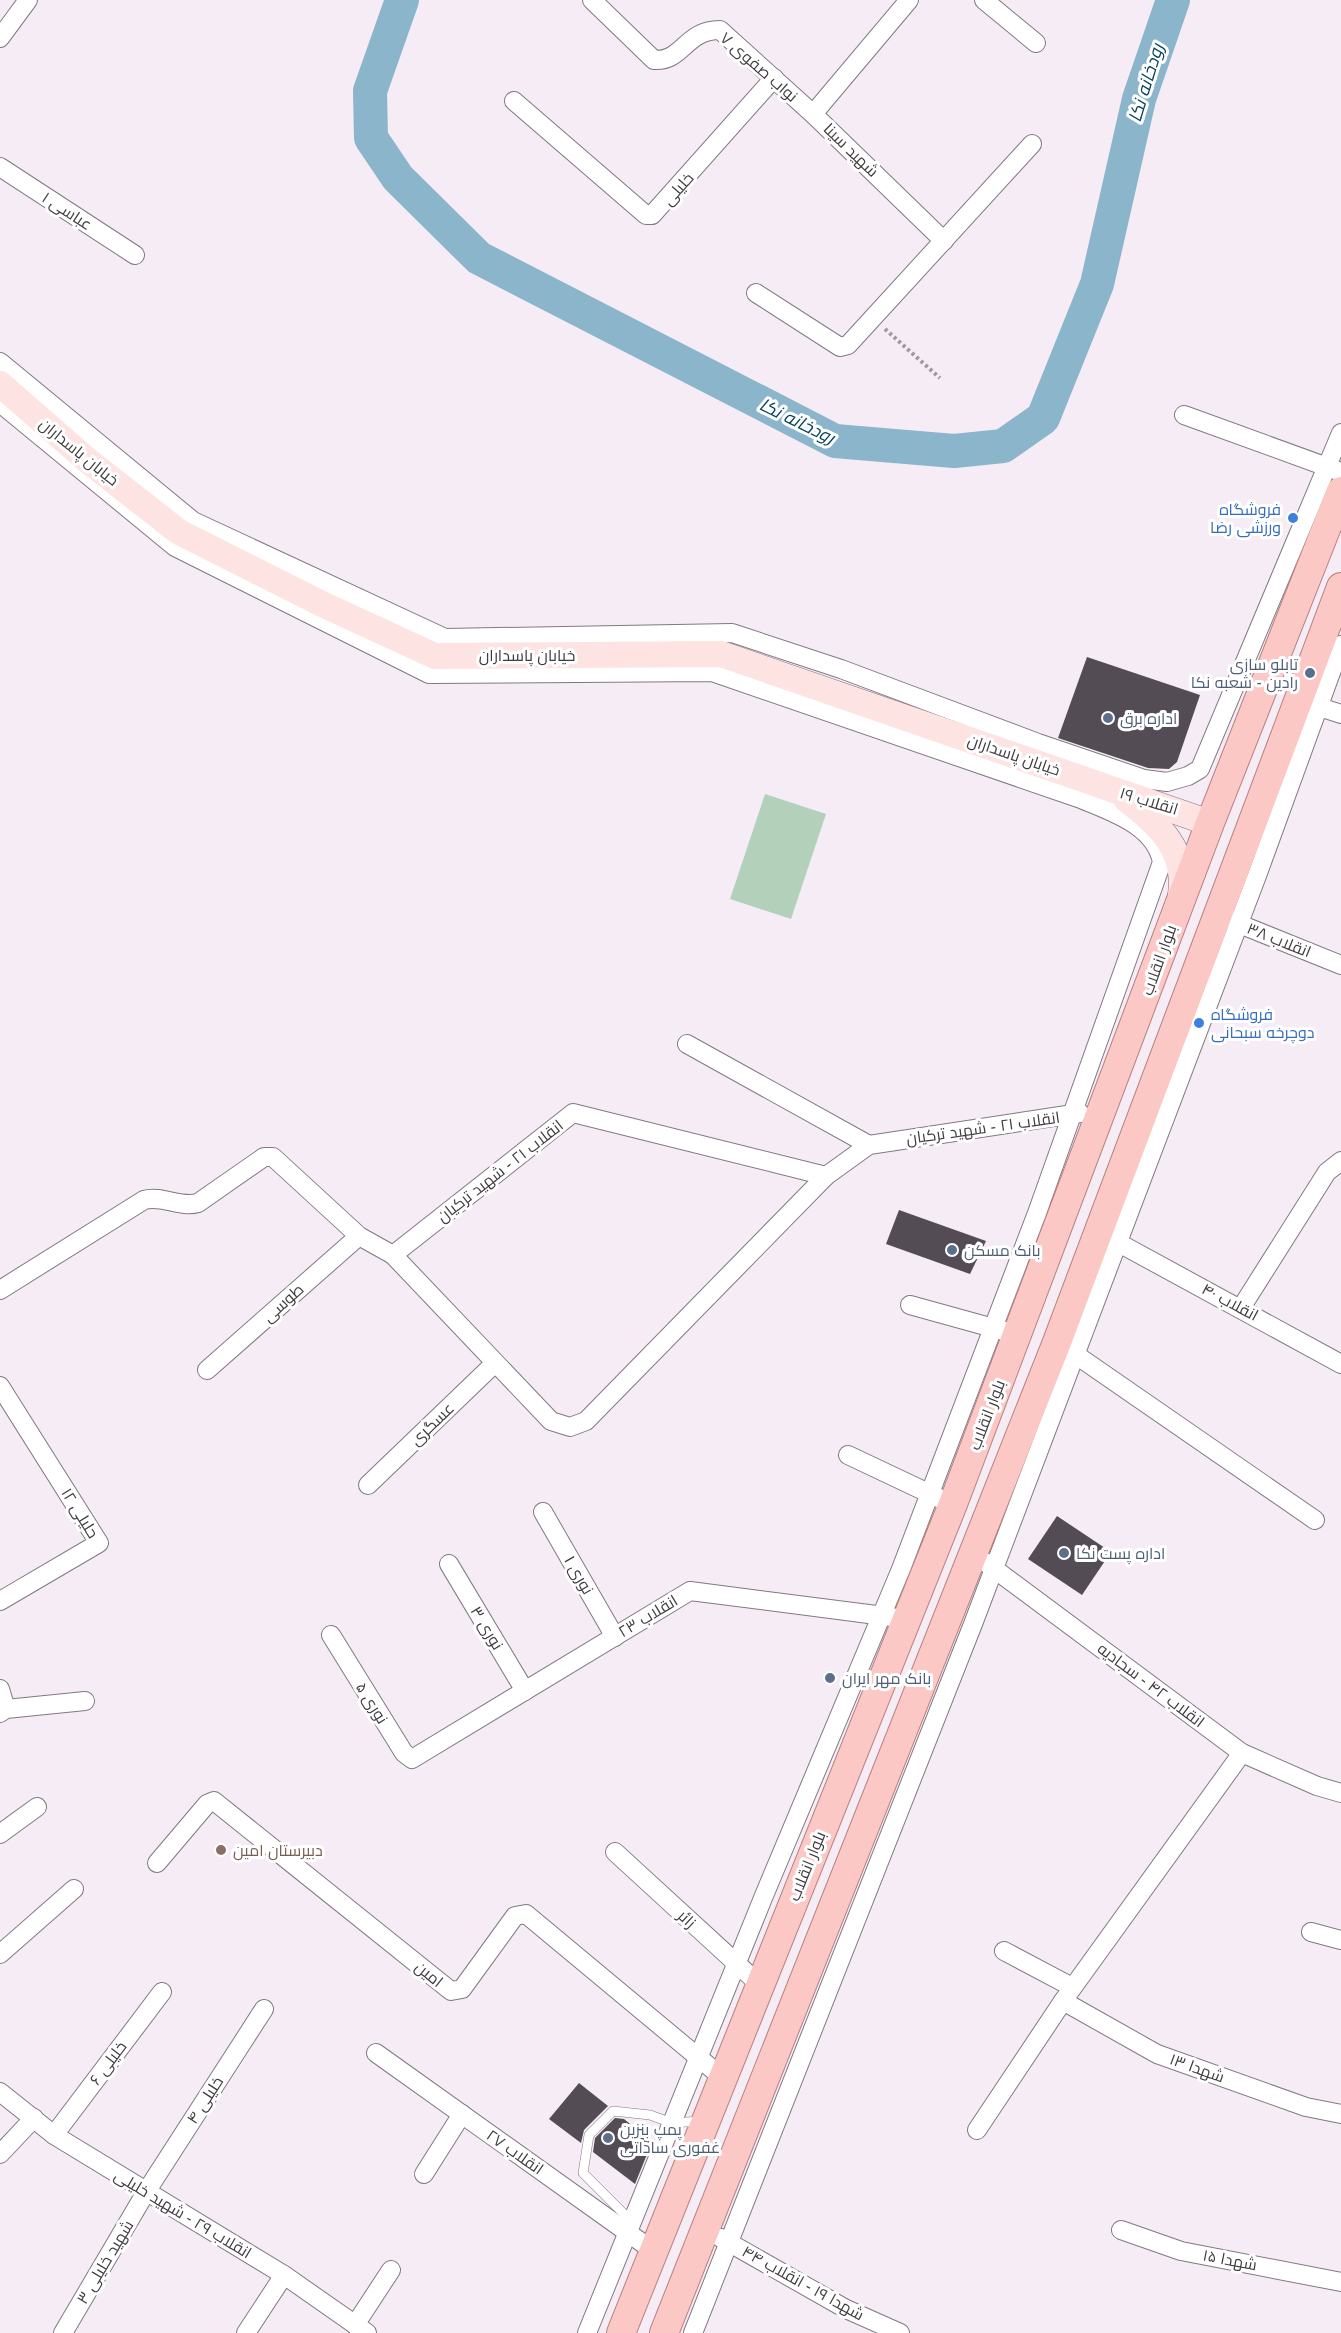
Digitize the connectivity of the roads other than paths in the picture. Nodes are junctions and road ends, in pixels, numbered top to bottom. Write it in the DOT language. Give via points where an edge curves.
graph roads {
  1 [pos="28,0"];
  2 [pos="592,0"];
  3 [pos="909,0"];
  4 [pos="984,0"];
  5 [pos="3,29"];
  6 [pos="1036,43"];
  7 [pos="774,78"];
  8 [pos="514,101"];
  9 [pos="813,114"];
  10 [pos="1032,144"];
  11 [pos="0,167"];
  12 [pos="944,241"];
  13 [pos="135,255"];
  14 [pos="756,293"];
  15 [pos="0,362"];
  16 [pos="0,384"];
  17 [pos="0,403"];
  18 [pos="1184,415"];
  19 [pos="1341,433"];
  20 [pos="1334,469"];
  21 [pos="1341,491"];
  22 [pos="1341,587"];
  23 [pos="1341,645"];
  24 [pos="1309,703"];
  25 [pos="1341,714"];
  26 [pos="1113,789"];
  27 [pos="1210,823"];
  28 [pos="1248,836"];
  29 [pos="1180,902"];
  30 [pos="1227,919"];
  31 [pos="1341,965"];
  32 [pos="687,1044"];
  33 [pos="1103,1110"];
  34 [pos="1072,1114"];
  35 [pos="869,1145"];
  36 [pos="1341,1161"];
  37 [pos="826,1176"];
  38 [pos="359,1236"];
  39 [pos="1117,1242"];
  40 [pos="393,1255"];
  41 [pos="0,1290"];
  42 [pos="910,1305"];
  43 [pos="1241,1308"];
  44 [pos="1005,1331"];
  45 [pos="1066,1348"];
  46 [pos="495,1363"];
  47 [pos="1341,1364"];
  48 [pos="207,1370"];
  49 [pos="0,1386"];
  50 [pos="848,1455"];
  51 [pos="368,1485"];
  52 [pos="941,1499"];
  53 [pos="543,1512"];
  54 [pos="1315,1520"];
  55 [pos="984,1562"];
  56 [pos="449,1564"];
  57 [pos="0,1601"];
  58 [pos="894,1617"];
  59 [pos="331,1635"];
  60 [pos="615,1637"];
  61 [pos="0,1689"];
  62 [pos="525,1691"];
  63 [pos="85,1701"];
  64 [pos="3,1711"];
  65 [pos="1242,1753"];
  66 [pos="420,1754"];
  67 [pos="1341,1792"];
  68 [pos="37,1808"];
  69 [pos="0,1834"];
  70 [pos="615,1852"];
  71 [pos="157,1863"];
  72 [pos="804,1872"];
  73 [pos="841,1883"];
  74 [pos="74,1889"];
  75 [pos="1311,1932"];
  76 [pos="1341,1940"];
  77 [pos="1004,1951"];
  78 [pos="0,1954"];
  79 [pos="736,1964"];
  80 [pos="760,1985"];
  81 [pos="162,1992"];
  82 [pos="1068,1994"];
  83 [pos="264,2009"];
  84 [pos="376,2053"];
  85 [pos="699,2057"];
  86 [pos="723,2078"];
  87 [pos="0,2092"];
  88 [pos="462,2114"];
  89 [pos="1341,2114"];
  90 [pos="34,2118"];
  91 [pos="706,2121"];
  92 [pos="672,2123"];
  93 [pos="977,2130"];
  94 [pos="54,2134"];
  95 [pos="0,2154"];
  96 [pos="424,2174"];
  97 [pos="146,2192"];
  98 [pos="630,2227"];
  99 [pos="1121,2230"];
  100 [pos="717,2236"];
  101 [pos="655,2252"];
  102 [pos="391,2270"];
  103 [pos="284,2275"];
  104 [pos="1341,2282"];
  105 [pos="361,2329"];
  106 [pos="63,2333"];
  107 [pos="246,2333"];
  108 [pos="587,2333"];
  109 [pos="621,2333"];
  110 [pos="664,2333"];
  111 [pos="693,2333"];
  112 [pos="900,2333"];
  1 -- 5 [label="street"];
  2 -- 7 [label="street, نواب صفوی ۷" via="654,60 670,58 698,33 720,30"];
  3 -- 9 [label="street, شهید سینا"];
  4 -- 6 [label="street"];
  7 -- 8 [label="street, خلیلی" via="652,215 646,215"];
  7 -- 9 [label="street, نواب صفوی ۷"];
  9 -- 12 [label="street, شهید سینا"];
  10 -- 12 [label="street"];
  11 -- 13 [label="street, عباسی ۱"];
  12 -- 14 [label="street" via="855,339 840,347"];
  15 -- 20 [label="street" via="193,520 445,638 732,633 1038,743 1144,779 1167,782 1200,769"];
  16 -- 26 [label="main road, خیابان پاسداران" via="87,460 179,532 435,656 721,654"];
  17 -- 34 [label="street" via="175,547 429,674 712,672 1081,799 1125,819 1149,836 1162,862"];
  18 -- 20 [label="street"];
  19 -- 20 [label="street"];
  21 -- 27 [label="main road, بلوار انقلاب"];
  22 -- 24 [label="main road"];
  23 -- 24 [label="street"];
  24 -- 25 [label="street"];
  24 -- 28 [label="main road"];
  24 -- 30 [label="street"];
  26 -- 27 [label="main road, انقلاب ۱۹"];
  26 -- 29 [label="main road, انقلاب ۱۹" via="1166,834 1181,866"];
  27 -- 28 [label="main road"];
  27 -- 29 [label="main road, بلوار انقلاب"];
  28 -- 30 [label="main road"];
  29 -- 33 [label="main road, بلوار انقلاب"];
  30 -- 31 [label="street, انقلاب ۳۸"];
  30 -- 39 [label="street"];
  30 -- 45 [label="main road"];
  32 -- 35 [label="street"];
  33 -- 34 [label="street, انقلاب ۲۱ - شهید ترکیان"];
  33 -- 44 [label="main road, بلوار انقلاب"];
  34 -- 35 [label="street, انقلاب ۲۱ - شهید ترکیان"];
  34 -- 44 [label="street"];
  35 -- 37 [label="street, انقلاب ۲۱ - شهید ترکیان"];
  36 -- 43 [label="street" via="1327,1172"];
  37 -- 40 [label="street, انقلاب ۲۱ - شهید ترکیان" via="573,1113"];
  37 -- 46 [label="street" via="586,1421 570,1427 551,1421"];
  38 -- 40 [label="street"];
  38 -- 41 [label="street" via="273,1157 264,1157 198,1203 153,1197 144,1200"];
  38 -- 48 [label="street, طوسی"];
  39 -- 43 [label="street, انقلاب ۴۰"];
  39 -- 45 [label="street"];
  40 -- 46 [label="street"];
  42 -- 44 [label="street"];
  43 -- 47 [label="street, انقلاب ۴۰"];
  44 -- 52 [label="main road, بلوار انقلاب"];
  45 -- 54 [label="street"];
  45 -- 55 [label="main road"];
  46 -- 51 [label="street, عسگری"];
  49 -- 57 [label="street, حلیلی ۱۲" via="99,1543"];
  50 -- 52 [label="street"];
  52 -- 58 [label="main road, بلوار انقلاب"];
  53 -- 60 [label="street, نوری ۱"];
  55 -- 65 [label="street, انقلاب ۴۲ - سجادیه"];
  55 -- 73 [label="main road"];
  55 -- 100 [label="street"];
  56 -- 62 [label="street, نوری ۳"];
  58 -- 60 [label="street, انقلاب ۲۳" via="690,1591"];
  58 -- 72 [label="main road, بلوار انقلاب"];
  58 -- 79 [label="street"];
  59 -- 66 [label="street, نوری ۵" via="404,1753 412,1759"];
  60 -- 62 [label="street, انقلاب ۲۳"];
  61 -- 64 [label="street"];
  62 -- 66 [label="street, انقلاب ۲۳"];
  63 -- 64 [label="street"];
  65 -- 67 [label="street, انقلاب ۴۲ - سجادیه" via="1317,1786"];
  65 -- 82 [label="street"];
  68 -- 69 [label="street"];
  70 -- 79 [label="street, زائر"];
  71 -- 85 [label="street, امین" via="207,1804 214,1801 451,1991 462,1989 515,1916 526,1914"];
  72 -- 73 [label="main road" via="809,1883 819,1889 831,1889"];
  72 -- 80 [label="main road, بلوار انقلاب"];
  73 -- 100 [label="main road"];
  74 -- 78 [label="street"];
  75 -- 76 [label="street"];
  77 -- 82 [label="street, شهدا ۱۳"];
  79 -- 80 [label="street, زائر"];
  79 -- 85 [label="street"];
  80 -- 86 [label="main road, بلوار انقلاب"];
  81 -- 94 [label="street, خلیلی ۶"];
  82 -- 89 [label="street, شهدا ۱۳" via="1157,2054 1306,2107"];
  82 -- 93 [label="street"];
  83 -- 97 [label="street, خلیلی ۴"];
  84 -- 88 [label="street, انقلاب ۲۷"];
  85 -- 86 [label="street, امین"];
  85 -- 92 [label="street"];
  86 -- 91 [label="main road, بلوار انقلاب"];
  87 -- 90 [label="street, انقلاب ۲۹ - شهید خلیلی"];
  88 -- 96 [label="street"];
  88 -- 98 [label="street, انقلاب ۲۷"];
  90 -- 94 [label="street, انقلاب ۲۹ - شهید خلیلی"];
  90 -- 95 [label="street"];
  91 -- 92 [label="lane"];
  91 -- 101 [label="main road, بلوار انقلاب"];
  92 -- 98 [label="street"];
  92 -- 98 [label="lane" via="650,2115 613,2111 589,2135 582,2173"];
  94 -- 97 [label="street, انقلاب ۲۹ - شهید خلیلی"];
  97 -- 103 [label="street, انقلاب ۲۹ - شهید خلیلی"];
  97 -- 106 [label="street, شهید خلیلی ۳"];
  98 -- 101 [label="street, انقلاب ۲۷"];
  98 -- 108 [label="street"];
  99 -- 104 [label="street, شهدا ۱۵" via="1181,2251"];
  100 -- 110 [label="main road"];
  100 -- 111 [label="street"];
  100 -- 112 [label="street, شهدا ۱۹ - انقلاب ۴۴" via="846,2308"];
  101 -- 109 [label="main road, بلوار انقلاب"];
  102 -- 105 [label="street"];
  103 -- 105 [label="street, انقلاب ۲۹ - شهید خلیلی"];
  103 -- 107 [label="street"];
}
